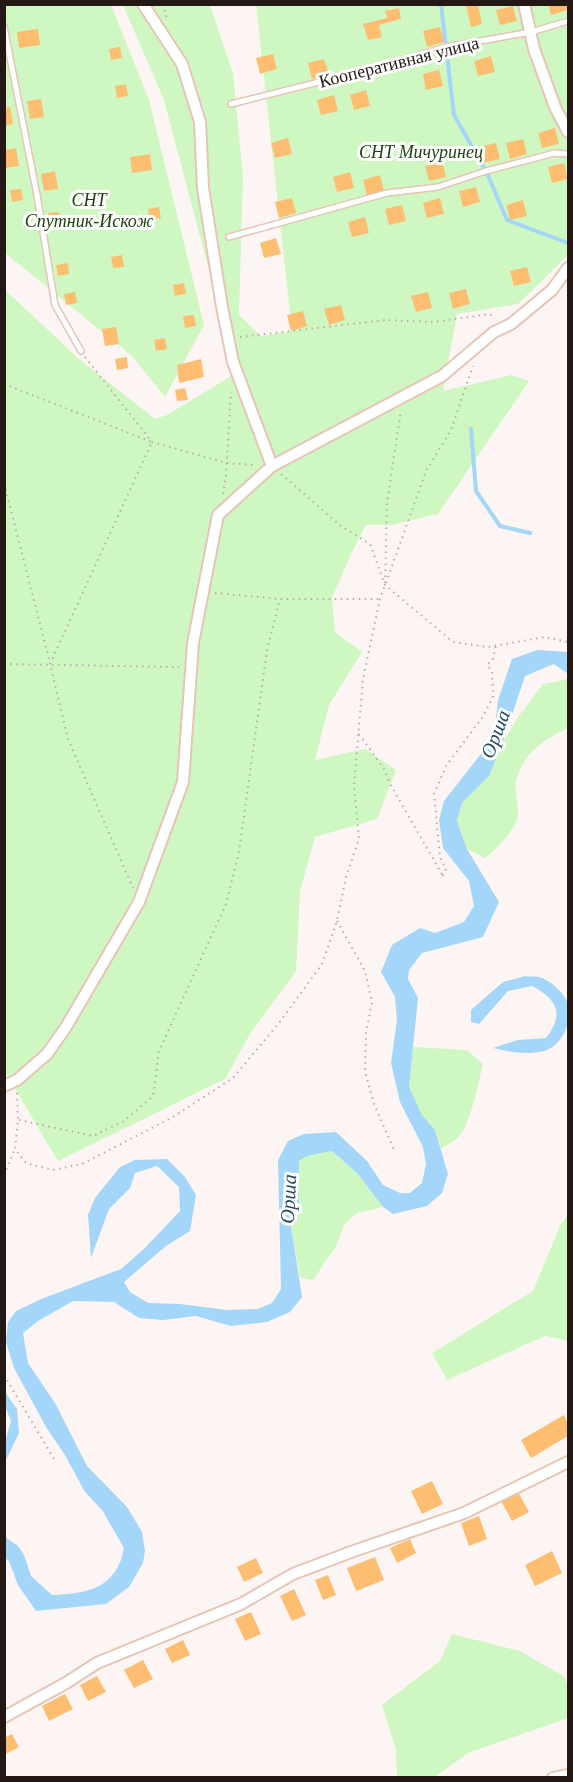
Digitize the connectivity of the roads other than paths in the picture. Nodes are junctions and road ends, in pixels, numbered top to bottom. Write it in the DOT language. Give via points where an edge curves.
graph roads {
  1 [pos="143,4"];
  2 [pos="524,4"];
  3 [pos="568,21"];
  4 [pos="4,27"];
  5 [pos="531,32"];
  6 [pos="231,104"];
  7 [pos="568,132"];
  8 [pos="568,154"];
  9 [pos="229,237"];
  10 [pos="568,268"];
  11 [pos="81,351"];
  12 [pos="272,466"];
  13 [pos="4,1086"];
  14 [pos="568,1462"];
  15 [pos="4,1717"];
  16 [pos="568,1775"];
  17 [pos="553,1778"];
  1 -- 12 [label="street" via="182,64 200,122 203,188 228,339"];
  2 -- 5 [label="street"];
  3 -- 5 [label="lane, Кооперативная улица"];
  4 -- 11 [label="lane" via="55,305"];
  5 -- 6 [label="lane, Кооперативная улица" via="446,47"];
  5 -- 7 [label="street" via="534,49"];
  8 -- 9 [label="lane" via="555,153 486,171 438,188 387,193"];
  10 -- 12 [label="street" via="552,290 441,376"];
  12 -- 13 [label="street" via="218,515 193,643 183,782 139,902 47,1054"];
  14 -- 15 [label="street" via="464,1513 293,1574 241,1604 97,1663"];
  16 -- 17 [label="street"];
}
